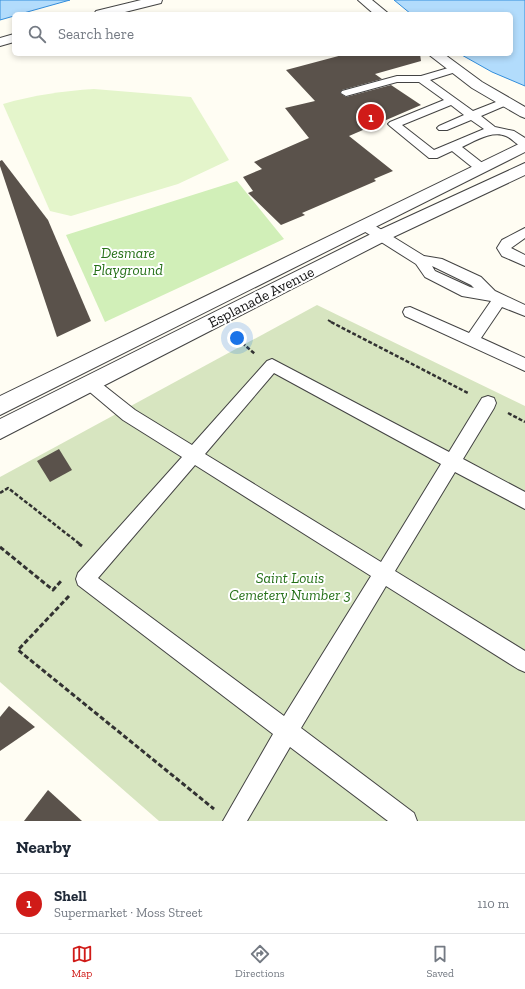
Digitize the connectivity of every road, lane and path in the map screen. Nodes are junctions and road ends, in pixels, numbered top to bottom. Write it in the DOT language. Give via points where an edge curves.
graph roads {
  1 [pos="156,0"];
  2 [pos="364,0"];
  3 [pos="108,12"];
  4 [pos="379,12"];
  5 [pos="12,39"];
  6 [pos="0,42"];
  7 [pos="438,56"];
  8 [pos="454,69"];
  9 [pos="422,79"];
  10 [pos="346,93"];
  11 [pos="452,100"];
  12 [pos="505,102"];
  13 [pos="525,113"];
  14 [pos="472,116"];
  15 [pos="443,128"];
  16 [pos="492,130"];
  17 [pos="428,134"];
  18 [pos="414,140"];
  19 [pos="525,145"];
  20 [pos="454,147"];
  21 [pos="481,168"];
  22 [pos="525,168"];
  23 [pos="364,225"];
  24 [pos="525,232"];
  25 [pos="381,236"];
  26 [pos="525,261"];
  27 [pos="495,297"];
  28 [pos="204,305"];
  29 [pos="525,311"];
  30 [pos="410,312"];
  31 [pos="218,319"];
  32 [pos="328,320"];
  33 [pos="472,340"];
  34 [pos="272,365"];
  35 [pos="525,365"];
  36 [pos="79,367"];
  37 [pos="91,384"];
  38 [pos="488,403"];
  39 [pos="0,406"];
  40 [pos="525,422"];
  41 [pos="0,430"];
  42 [pos="193,455"];
  43 [pos="452,462"];
  44 [pos="0,493"];
  45 [pos="525,501"];
  46 [pos="0,547"];
  47 [pos="88,551"];
  48 [pos="384,574"];
  49 [pos="76,577"];
  50 [pos="525,662"];
  51 [pos="287,731"];
  52 [pos="216,811"];
  53 [pos="234,821"];
  54 [pos="406,821"];
  1 -- 3 [label="street"];
  2 -- 4 [label="street"];
  5 -- 6 [label="street"];
  7 -- 8 [label="street"];
  8 -- 9 [label="lane"];
  8 -- 12 [label="street"];
  9 -- 10 [label="lane" via="397,79"];
  9 -- 11 [label="lane"];
  11 -- 14 [label="lane"];
  11 -- 18 [label="lane" via="394,124"];
  12 -- 13 [label="street"];
  12 -- 14 [label="lane"];
  14 -- 15 [label="lane"];
  14 -- 16 [label="lane"];
  16 -- 19 [label="lane" via="510,133"];
  16 -- 20 [label="lane"];
  17 -- 18 [label="lane"];
  18 -- 20 [label="lane" via="433,156"];
  19 -- 21 [label="street, Esplanade Avenue"];
  20 -- 21 [label="lane"];
  21 -- 23 [label="street, Esplanade Avenue"];
  22 -- 25 [label="street, Esplanade Avenue"];
  23 -- 25 [label="lane"];
  23 -- 28 [label="street, Esplanade Avenue"];
  24 -- 26 [label="lane" via="507,243 504,248 507,253"];
  25 -- 27 [label="lane" via="421,261 430,274 467,292"];
  25 -- 31 [label="street, Esplanade Avenue"];
  27 -- 29 [label="lane"];
  27 -- 33 [label="lane"];
  28 -- 31 [label="street"];
  28 -- 36 [label="street, Esplanade Avenue"];
  30 -- 33 [label="lane"];
  31 -- 34 [label="path" via="249,351"];
  31 -- 37 [label="street, Esplanade Avenue"];
  32 -- 38 [label="path"];
  33 -- 35 [label="lane"];
  34 -- 42 [label="lane"];
  34 -- 43 [label="lane"];
  36 -- 37 [label="street"];
  36 -- 39 [label="street, Esplanade Avenue"];
  37 -- 41 [label="street, Esplanade Avenue"];
  37 -- 42 [label="lane" via="129,415"];
  38 -- 40 [label="path"];
  38 -- 43 [label="lane"];
  42 -- 48 [label="lane"];
  42 -- 49 [label="lane"];
  43 -- 45 [label="lane"];
  43 -- 48 [label="lane"];
  44 -- 47 [label="path" via="8,488"];
  46 -- 49 [label="path" via="53,590"];
  48 -- 50 [label="lane"];
  48 -- 51 [label="lane"];
  49 -- 51 [label="lane"];
  49 -- 52 [label="path" via="18,650"];
  51 -- 53 [label="lane"];
  51 -- 54 [label="lane"];
}
